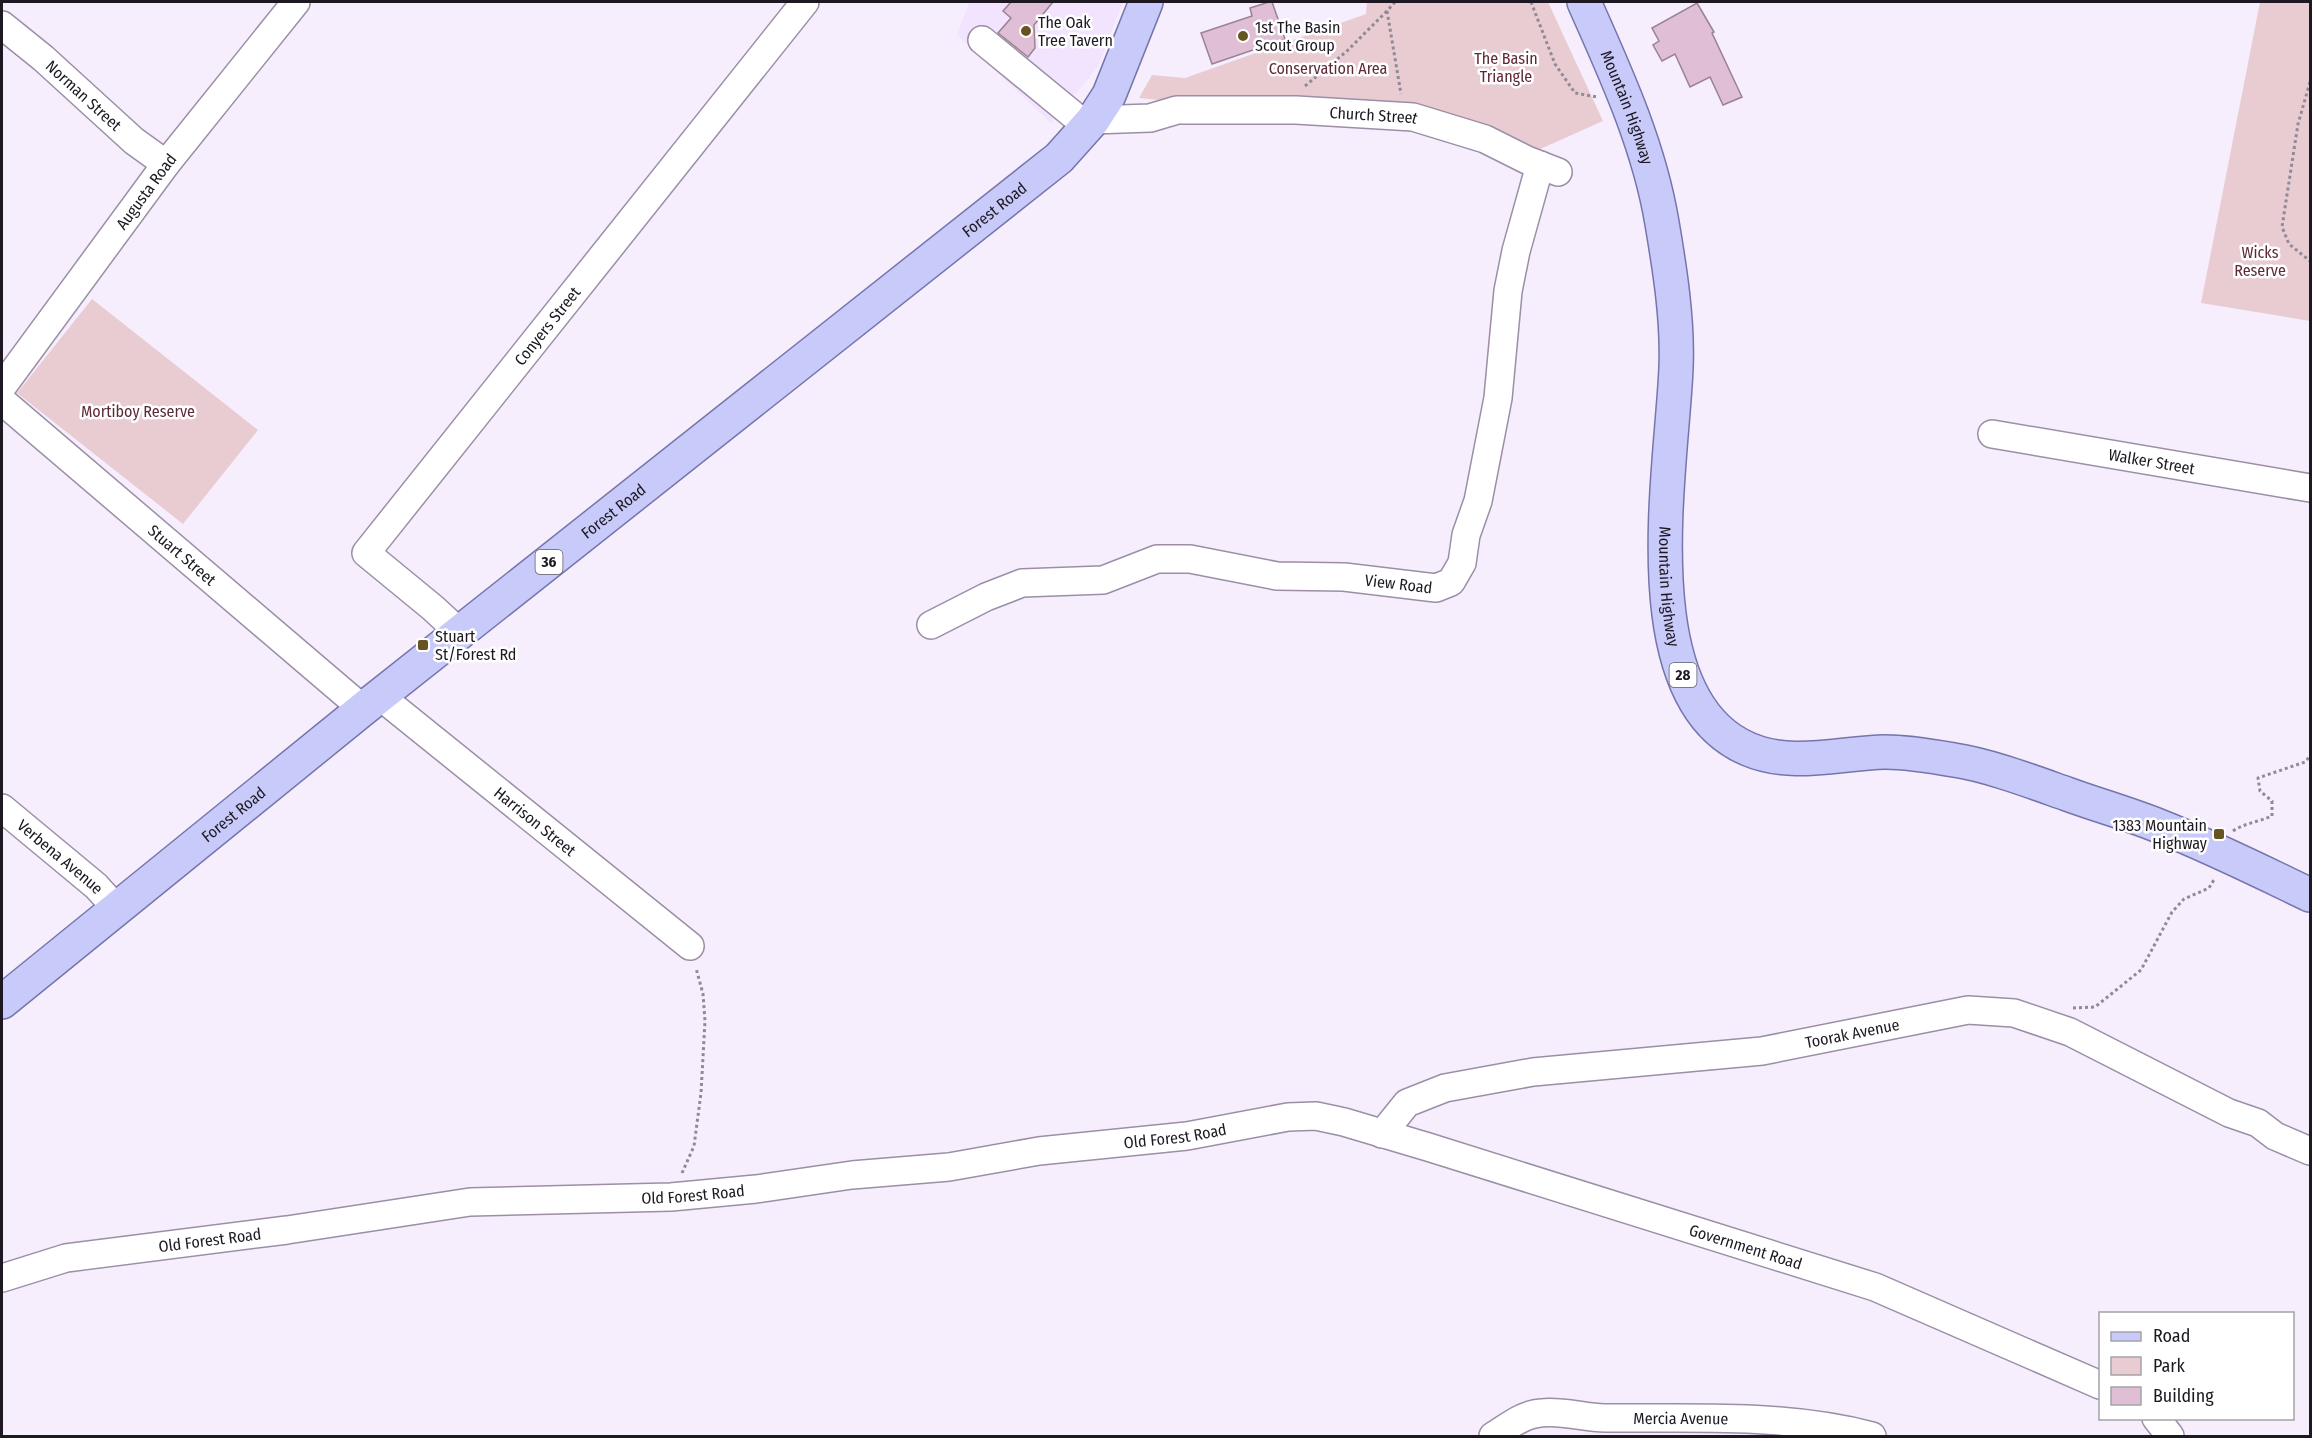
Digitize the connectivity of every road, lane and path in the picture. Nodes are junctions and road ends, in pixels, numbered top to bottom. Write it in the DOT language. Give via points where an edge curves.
graph roads {
  1 [pos="296,2"];
  2 [pos="805,2"];
  3 [pos="1146,2"];
  4 [pos="1395,2"];
  5 [pos="1531,2"];
  6 [pos="1584,2"];
  7 [pos="1387,10"];
  8 [pos="2,25"];
  9 [pos="982,40"];
  10 [pos="2310,82"];
  11 [pos="1301,88"];
  12 [pos="1630,108"];
  13 [pos="1097,114"];
  14 [pos="1401,116"];
  15 [pos="166,164"];
  16 [pos="1549,169"];
  17 [pos="2310,261"];
  18 [pos="2,387"];
  19 [pos="2,401"];
  20 [pos="1992,434"];
  21 [pos="2310,488"];
  22 [pos="931,625"];
  23 [pos="460,633"];
  24 [pos="372,703"];
  25 [pos="2310,756"];
  26 [pos="2,808"];
  27 [pos="2213,862"];
  28 [pos="2310,895"];
  29 [pos="117,909"];
  30 [pos="690,945"];
  31 [pos="2,1002"];
  32 [pos="2070,1008"];
  33 [pos="1382,1134"];
  34 [pos="2310,1151"];
  35 [pos="671,1197"];
  36 [pos="2,1278"];
  37 [pos="2099,1385"];
  38 [pos="2157,1420"];
  39 [pos="1493,1437"];
  40 [pos="1872,1437"];
  41 [pos="2170,1437"];
  1 -- 15 [label="street, Augusta Road"];
  2 -- 23 [label="street, Conyers Street" via="366,553"];
  3 -- 13 [label="main road, Forest Road / 36"];
  4 -- 7 [label="path"];
  5 -- 12 [label="path" via="1555,64 1575,93"];
  6 -- 12 [label="main road, Mountain Highway / 28"];
  7 -- 11 [label="path" via="1347,51"];
  7 -- 14 [label="path" via="1402,88"];
  8 -- 15 [label="street, Norman Street" via="134,141"];
  9 -- 13 [label="street"];
  10 -- 17 [label="path" via="2298,124 2282,227 2289,244"];
  12 -- 27 [label="main road, Mountain Highway / 28" via="1645,146 1662,224 1676,335 1664,540 1666,588 1684,679 1704,715 1746,749 1771,756 1798,760 1885,752 1959,760 2155,825"];
  13 -- 14 [label="street, Church Street" via="1296,110"];
  13 -- 23 [label="main road, Forest Road / 36" via="1059,158"];
  14 -- 16 [label="street, Church Street" via="1485,139"];
  15 -- 18 [label="street, Augusta Road"];
  16 -- 22 [label="street, View Road" via="1516,251 1508,291 1498,398 1478,501 1466,535 1462,563 1451,582 1436,588 1344,577 1277,576 1190,560 1157,560 1103,580 1022,583"];
  19 -- 24 [label="street, Stuart Street"];
  20 -- 21 [label="street, Walker Street"];
  23 -- 24 [label="main road, Forest Road / 36"];
  24 -- 29 [label="main road, Forest Road / 36"];
  24 -- 30 [label="street, Harrison Street"];
  25 -- 27 [label="path" via="2305,762 2258,778 2260,791 2272,801 2272,816 2245,823"];
  26 -- 29 [label="street, Verbena Avenue" via="96,886"];
  27 -- 28 [label="main road, Mountain Highway / 28"];
  27 -- 32 [label="path" via="2209,888 2184,899 2172,912 2141,970 2095,1006"];
  29 -- 31 [label="main road, Forest Road / 36"];
  30 -- 35 [label="path" via="703,994 701,1093 694,1146"];
  33 -- 34 [label="street, Toorak Avenue" via="1407,1103 1445,1088 1533,1072 1762,1051 1968,1010 2014,1013 2070,1032"];
  33 -- 35 [label="street, Old Forest Road" via="1316,1116 1288,1117 1187,1136 1039,1151 950,1167"];
  33 -- 37 [label="street, Government Road" via="1875,1287"];
  35 -- 36 [label="street, Old Forest Road" via="470,1202 66,1258"];
  38 -- 41 [label="street"];
  39 -- 40 [label="street, Mercia Avenue" via="1523,1417 1542,1412 1602,1418 1748,1418"];
}
